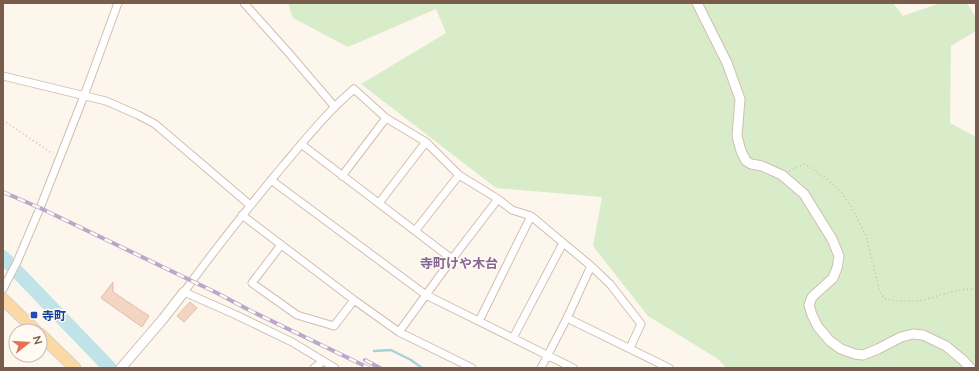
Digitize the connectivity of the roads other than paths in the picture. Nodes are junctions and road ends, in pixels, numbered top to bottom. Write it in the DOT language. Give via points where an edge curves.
graph roads {
  1 [pos="118,3"];
  2 [pos="244,3"];
  3 [pos="697,3"];
  4 [pos="3,76"];
  5 [pos="84,96"];
  6 [pos="335,107"];
  7 [pos="386,118"];
  8 [pos="426,142"];
  9 [pos="301,144"];
  10 [pos="459,175"];
  11 [pos="342,176"];
  12 [pos="271,180"];
  13 [pos="498,199"];
  14 [pos="379,203"];
  15 [pos="250,205"];
  16 [pos="242,215"];
  17 [pos="531,216"];
  18 [pos="415,231"];
  19 [pos="563,243"];
  20 [pos="281,245"];
  21 [pos="452,259"];
  22 [pos="591,266"];
  23 [pos="3,289"];
  24 [pos="184,292"];
  25 [pos="426,295"];
  26 [pos="354,300"];
  27 [pos="4,301"];
  28 [pos="567,318"];
  29 [pos="479,321"];
  30 [pos="27,323"];
  31 [pos="399,332"];
  32 [pos="513,338"];
  33 [pos="48,342"];
  34 [pos="630,348"];
  35 [pos="548,355"];
  36 [pos="323,361"];
  37 [pos="75,368"];
  38 [pos="120,368"];
  39 [pos="314,368"];
  40 [pos="335,368"];
  41 [pos="472,368"];
  42 [pos="541,368"];
  43 [pos="573,368"];
  44 [pos="669,368"];
  45 [pos="970,368"];
  1 -- 5 [label="street"];
  2 -- 6 [label="street"];
  3 -- 45 [label="street" via="740,99 737,136 746,161 782,175 804,194 832,239 839,256 833,278 812,297 810,305 818,327 841,349 855,354 878,349 901,337 923,335 946,346"];
  4 -- 5 [label="street"];
  5 -- 15 [label="street" via="106,101 155,124"];
  5 -- 23 [label="street" via="17,262"];
  6 -- 7 [label="street" via="354,89"];
  6 -- 9 [label="street"];
  7 -- 8 [label="street"];
  7 -- 11 [label="street"];
  8 -- 10 [label="street"];
  8 -- 14 [label="street"];
  9 -- 11 [label="street"];
  9 -- 12 [label="street"];
  10 -- 13 [label="street"];
  10 -- 18 [label="street"];
  11 -- 14 [label="street"];
  12 -- 15 [label="street"];
  12 -- 25 [label="street"];
  13 -- 17 [label="street" via="512,210"];
  13 -- 21 [label="street"];
  14 -- 18 [label="street"];
  15 -- 16 [label="street"];
  16 -- 20 [label="street"];
  16 -- 24 [label="street"];
  17 -- 19 [label="street"];
  17 -- 29 [label="street"];
  18 -- 21 [label="street"];
  19 -- 22 [label="street"];
  19 -- 32 [label="street"];
  20 -- 26 [label="street"];
  20 -- 26 [label="street" via="252,283 297,315 334,326"];
  21 -- 25 [label="street"];
  22 -- 28 [label="street"];
  22 -- 34 [label="street" via="610,284 641,324"];
  24 -- 36 [label="street" via="285,338"];
  24 -- 38 [label="street"];
  25 -- 29 [label="street"];
  25 -- 31 [label="street"];
  26 -- 31 [label="street"];
  27 -- 30 [label="main road"];
  28 -- 34 [label="street"];
  28 -- 35 [label="street"];
  29 -- 32 [label="street"];
  31 -- 41 [label="street"];
  32 -- 35 [label="street"];
  33 -- 37 [label="main road"];
  34 -- 44 [label="street"];
  35 -- 42 [label="street"];
  35 -- 43 [label="street"];
  36 -- 39 [label="street"];
  36 -- 40 [label="street"];
}
